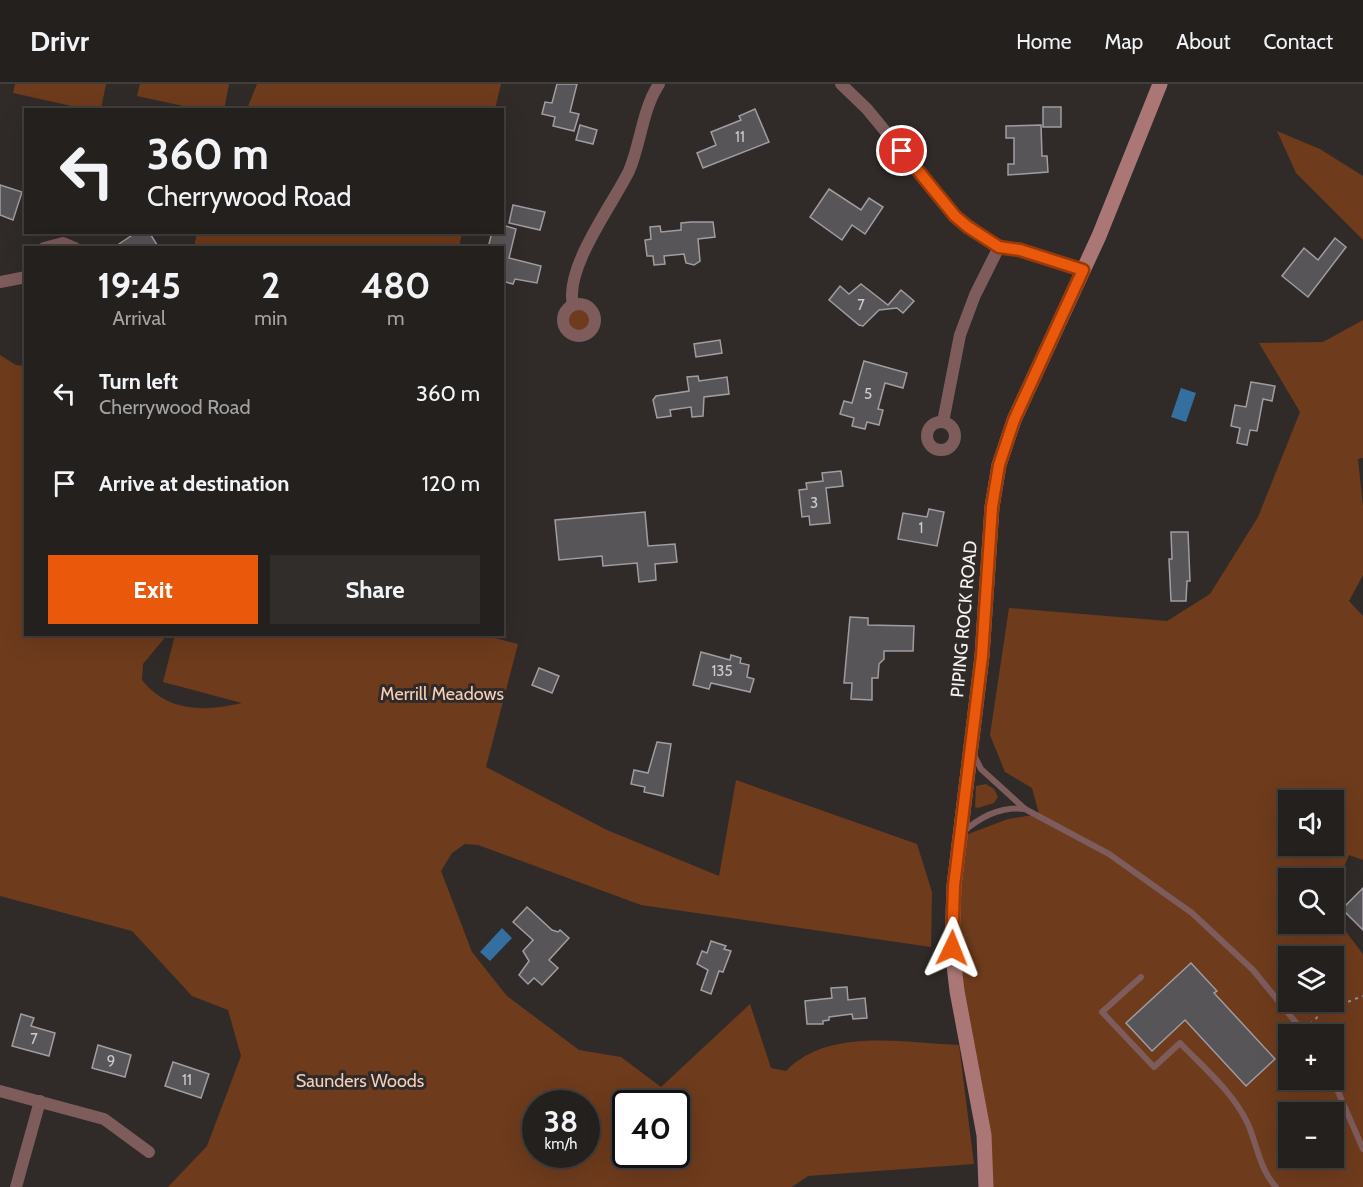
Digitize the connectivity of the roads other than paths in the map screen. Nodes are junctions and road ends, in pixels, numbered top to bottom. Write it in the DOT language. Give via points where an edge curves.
graph roads {
  1 [pos="659,84"];
  2 [pos="841,84"];
  3 [pos="1160,84"];
  4 [pos="52,246"];
  5 [pos="70,246"];
  6 [pos="999,247"];
  7 [pos="1083,270"];
  8 [pos="24,277"];
  9 [pos="0,282"];
  10 [pos="573,305"];
  11 [pos="943,422"];
  12 [pos="971,748"];
  13 [pos="1025,809"];
  14 [pos="960,835"];
  15 [pos="1141,976"];
  16 [pos="1297,1024"];
  17 [pos="1338,1090"];
  18 [pos="0,1091"];
  19 [pos="39,1101"];
  20 [pos="1363,1149"];
  21 [pos="149,1152"];
  22 [pos="16,1187"];
  23 [pos="986,1187"];
  24 [pos="1276,1187"];
  1 -- 10 [label="street" via="630,168 576,275"];
  2 -- 6 [label="street" via="867,109 955,216"];
  3 -- 7 [label="street, PIPING ROCK ROAD"];
  4 -- 5 [label="street"];
  6 -- 7 [label="street"];
  6 -- 11 [label="street" via="960,335"];
  7 -- 12 [label="street, PIPING ROCK ROAD" via="1014,420 999,465"];
  8 -- 9 [label="street"];
  12 -- 13 [label="lane" via="981,769"];
  12 -- 14 [label="street, PIPING ROCK ROAD"];
  13 -- 14 [label="lane" via="1006,809 981,818"];
  13 -- 16 [label="lane" via="1109,854 1192,914 1253,970"];
  14 -- 23 [label="street, PIPING ROCK ROAD" via="952,948 984,1135"];
  15 -- 24 [label="lane" via="1102,1012 1154,1067 1180,1043 1233,1100"];
  17 -- 20 [label="lane"];
  18 -- 19 [label="street"];
  19 -- 21 [label="street" via="104,1119"];
  19 -- 22 [label="street"];
}
